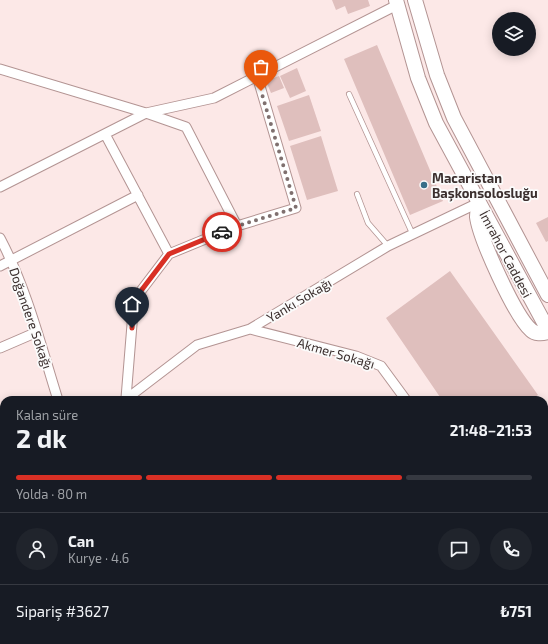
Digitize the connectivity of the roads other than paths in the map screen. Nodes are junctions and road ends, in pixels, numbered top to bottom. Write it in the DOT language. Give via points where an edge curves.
graph roads {
  1 [pos="415,0"];
  2 [pos="397,3"];
  3 [pos="0,70"];
  4 [pos="257,76"];
  5 [pos="349,94"];
  6 [pos="146,113"];
  7 [pos="105,134"];
  8 [pos="0,187"];
  9 [pos="357,194"];
  10 [pos="138,195"];
  11 [pos="478,203"];
  12 [pos="237,226"];
  13 [pos="413,235"];
  14 [pos="0,238"];
  15 [pos="388,246"];
  16 [pos="169,254"];
  17 [pos="12,260"];
  18 [pos="0,266"];
  19 [pos="548,296"];
  20 [pos="250,329"];
  21 [pos="548,331"];
  22 [pos="37,332"];
  23 [pos="0,348"];
  24 [pos="57,396"];
  25 [pos="125,396"];
  26 [pos="129,396"];
  27 [pos="403,396"];
  1 -- 19 [label="main road, İmrahor Caddesi" via="437,75 454,118"];
  2 -- 4 [label="street"];
  2 -- 11 [label="main road, İmrahor Caddesi" via="410,54 426,101"];
  3 -- 6 [label="street"];
  4 -- 6 [label="street" via="214,98"];
  4 -- 12 [label="street" via="296,208"];
  5 -- 13 [label="lane"];
  6 -- 7 [label="street"];
  6 -- 12 [label="street" via="186,127"];
  7 -- 8 [label="street"];
  7 -- 10 [label="street"];
  9 -- 15 [label="lane" via="368,223"];
  10 -- 16 [label="street"];
  10 -- 17 [label="street"];
  11 -- 13 [label="street, Yankı Sokağı"];
  11 -- 21 [label="main road" via="480,231 511,299 531,330 539,333"];
  12 -- 16 [label="street"];
  13 -- 15 [label="street, Yankı Sokağı"];
  14 -- 17 [label="street, Doğandere Sokağı"];
  15 -- 20 [label="street, Yankı Sokağı"];
  16 -- 25 [label="street" via="134,300"];
  17 -- 18 [label="street"];
  17 -- 22 [label="street, Doğandere Sokağı"];
  20 -- 26 [label="street, Yankı Sokağı" via="197,345"];
  20 -- 27 [label="street, Akmer Sokağı" via="356,356 381,366"];
  22 -- 23 [label="street"];
  22 -- 24 [label="street, Doğandere Sokağı"];
}
